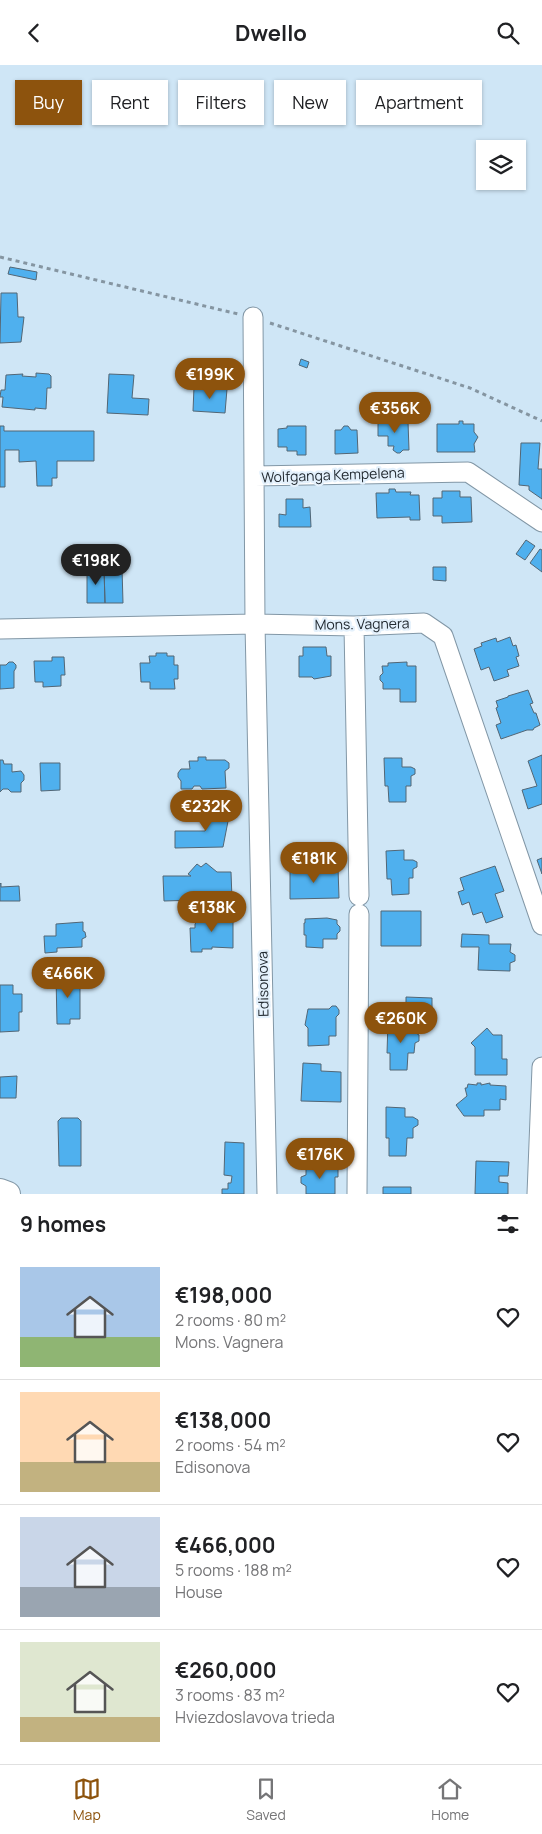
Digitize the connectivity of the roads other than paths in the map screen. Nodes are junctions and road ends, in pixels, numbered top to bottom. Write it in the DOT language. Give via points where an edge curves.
graph roads {
  1 [pos="252,317"];
  2 [pos="255,475"];
  3 [pos="542,522"];
  4 [pos="255,624"];
  5 [pos="354,626"];
  6 [pos="0,629"];
  7 [pos="542,925"];
  8 [pos="542,1067"];
  9 [pos="0,1191"];
  10 [pos="8,1194"];
  11 [pos="267,1194"];
  12 [pos="357,1194"];
  13 [pos="537,1194"];
  1 -- 2 [label="street"];
  2 -- 3 [label="street, Wolfganga Kempelena" via="468,472"];
  2 -- 4 [label="street, Wolfganga Kempelena"];
  4 -- 5 [label="street, Mons. Vagnera"];
  4 -- 6 [label="street, Mons. Vagnera"];
  4 -- 11 [label="street, Edisonova"];
  5 -- 7 [label="street, Mons. Vagnera" via="424,623 444,636"];
  5 -- 12 [label="street" via="359,905"];
  8 -- 13 [label="street"];
  9 -- 10 [label="street"];
}
